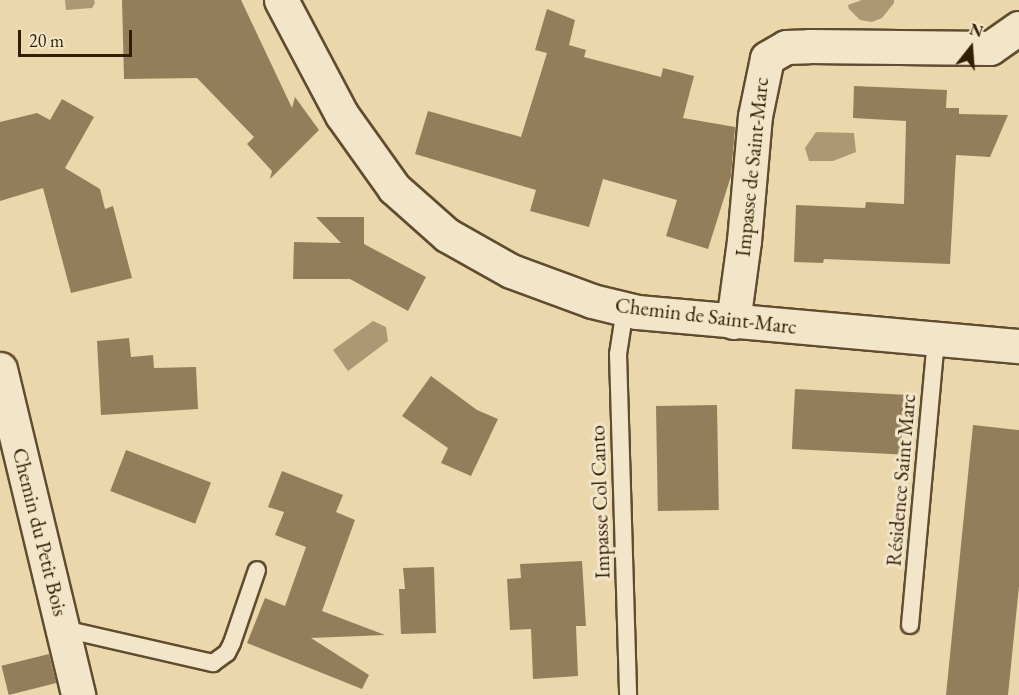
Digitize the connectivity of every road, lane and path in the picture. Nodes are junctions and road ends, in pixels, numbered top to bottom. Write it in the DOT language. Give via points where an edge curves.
graph roads {
  1 [pos="281,0"];
  2 [pos="1019,28"];
  3 [pos="625,309"];
  4 [pos="733,322"];
  5 [pos="936,340"];
  6 [pos="1019,346"];
  7 [pos="0,369"];
  8 [pos="257,570"];
  9 [pos="910,625"];
  10 [pos="64,629"];
  11 [pos="78,695"];
  12 [pos="628,695"];
  1 -- 3 [label="street, Chemin de Saint-Marc" via="306,52 367,153 394,188 425,217 477,254 511,271"];
  2 -- 4 [label="street, Impasse de Saint-Marc" via="990,48 797,46 786,47 768,58 754,116"];
  3 -- 4 [label="street, Chemin de Saint-Marc"];
  3 -- 12 [label="lane, Impasse Col Canto" via="618,354"];
  4 -- 5 [label="street, Chemin de Saint-Marc"];
  5 -- 6 [label="street, Chemin de Saint-Marc"];
  5 -- 9 [label="lane, Résidence Saint Marc"];
  7 -- 10 [label="street, Chemin du Petit Bois"];
  8 -- 10 [label="lane" via="232,643 227,653 213,663"];
  10 -- 11 [label="street, Chemin du Petit Bois"];
}
